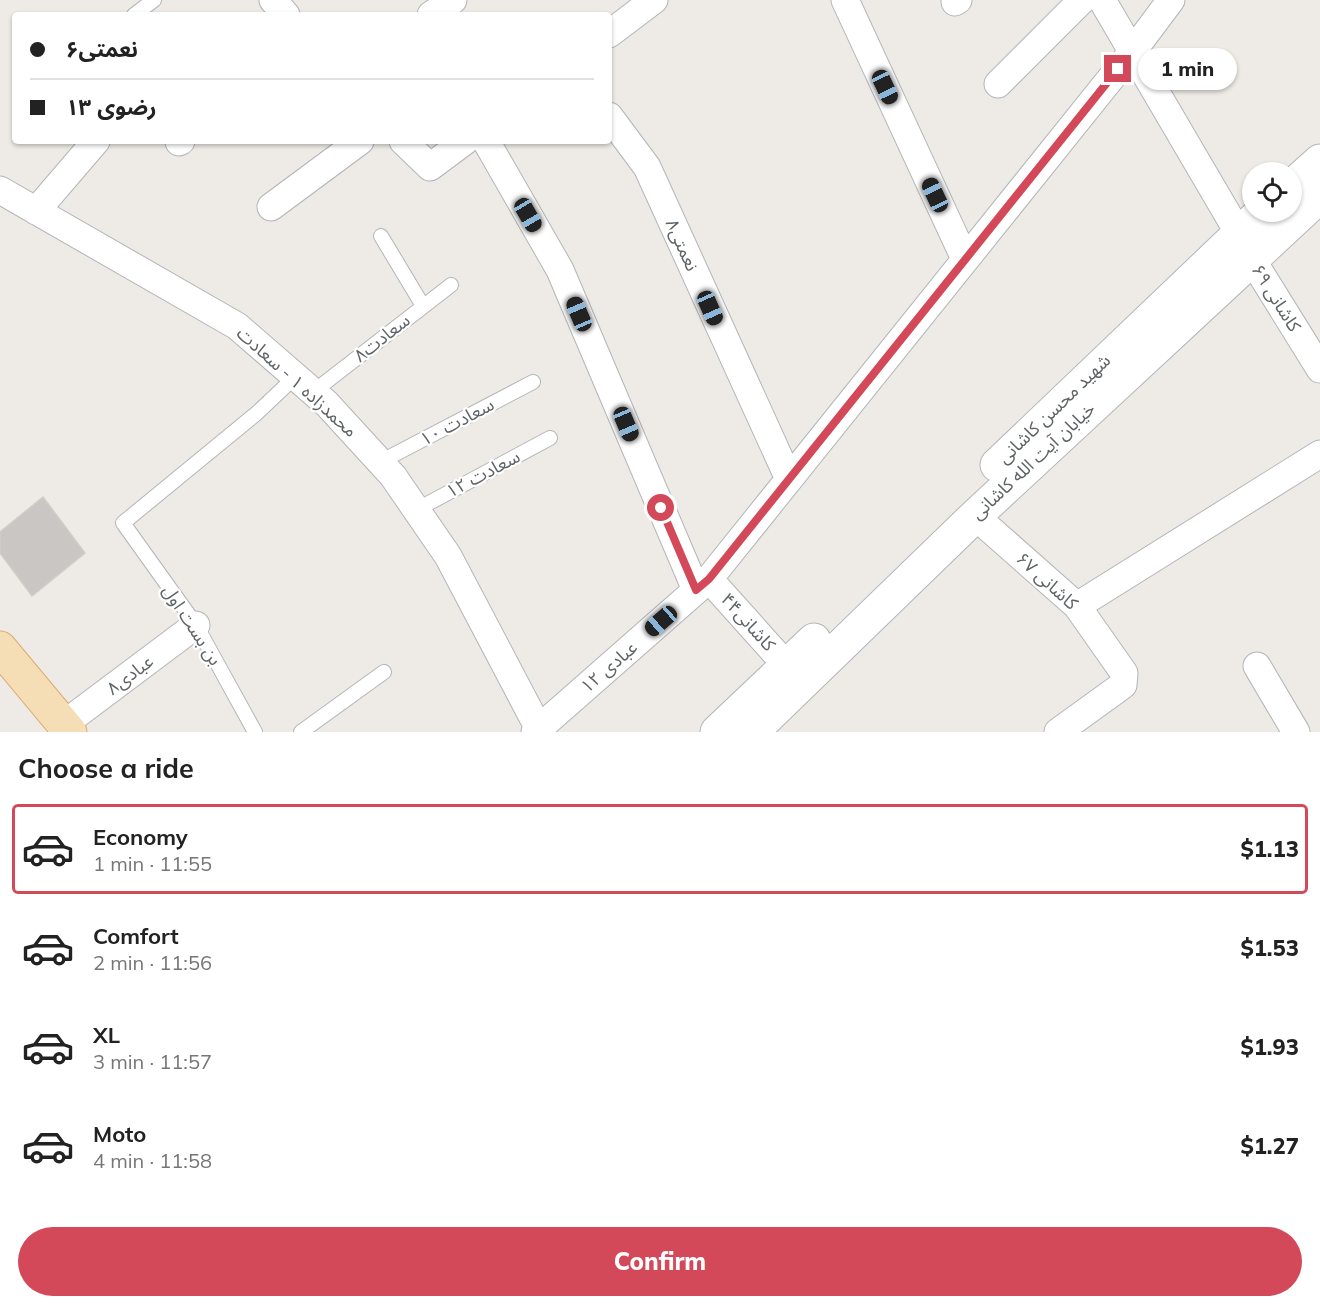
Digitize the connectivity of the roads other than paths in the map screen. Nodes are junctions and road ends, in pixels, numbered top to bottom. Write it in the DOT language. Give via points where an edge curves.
graph roads {
  1 [pos="154,0"];
  2 [pos="273,0"];
  3 [pos="453,0"];
  4 [pos="654,0"];
  5 [pos="845,0"];
  6 [pos="1082,0"];
  7 [pos="1102,0"];
  8 [pos="1171,0"];
  9 [pos="138,12"];
  10 [pos="283,12"];
  11 [pos="435,12"];
  12 [pos="612,32"];
  13 [pos="1132,52"];
  14 [pos="998,84"];
  15 [pos="612,120"];
  16 [pos="93,144"];
  17 [pos="356,144"];
  18 [pos="406,144"];
  19 [pos="461,144"];
  20 [pos="488,144"];
  21 [pos="1320,161"];
  22 [pos="1302,177"];
  23 [pos="0,190"];
  24 [pos="1320,196"];
  25 [pos="271,207"];
  26 [pos="36,211"];
  27 [pos="1251,234"];
  28 [pos="381,236"];
  29 [pos="965,260"];
  30 [pos="451,285"];
  31 [pos="423,306"];
  32 [pos="1320,369"];
  33 [pos="533,382"];
  34 [pos="304,385"];
  35 [pos="550,438"];
  36 [pos="1320,454"];
  37 [pos="380,462"];
  38 [pos="789,479"];
  39 [pos="417,510"];
  40 [pos="975,516"];
  41 [pos="123,523"];
  42 [pos="702,584"];
  43 [pos="1077,606"];
  44 [pos="196,626"];
  45 [pos="0,648"];
  46 [pos="787,666"];
  47 [pos="1257,666"];
  48 [pos="384,672"];
  49 [pos="67,728"];
  50 [pos="537,730"];
  51 [pos="255,732"];
  52 [pos="301,732"];
  53 [pos="717,732"];
  54 [pos="752,732"];
  55 [pos="1058,732"];
  56 [pos="1296,732"];
  1 -- 9 [label="lane"];
  2 -- 10 [label="street"];
  3 -- 11 [label="street"];
  4 -- 12 [label="street"];
  5 -- 29 [label="street"];
  6 -- 14 [label="street"];
  7 -- 13 [label="street, کاشانی ۶۹"];
  8 -- 13 [label="street, عبادی ۱۲"];
  13 -- 27 [label="street, کاشانی ۶۹"];
  13 -- 29 [label="street, عبادی ۱۲"];
  15 -- 38 [label="street, نعمتی۸" via="647,167"];
  16 -- 26 [label="street"];
  17 -- 25 [label="street"];
  18 -- 19 [label="street" via="430,167"];
  20 -- 42 [label="street, کاشانی۴۴" via="560,270"];
  21 -- 22 [label="main road"];
  23 -- 26 [label="street, محمدزاده ۱ - سعادت"];
  24 -- 27 [label="main road, خیابان آیت الله کاشانی"];
  26 -- 34 [label="street, محمدزاده ۱ - سعادت" via="237,326"];
  27 -- 32 [label="street, کاشانی ۶۹"];
  27 -- 40 [label="main road, خیابان آیت الله کاشانی"];
  27 -- 46 [label="main road, شهید محسن کاشانی"];
  28 -- 31 [label="lane"];
  29 -- 38 [label="street, عبادی ۱۲"];
  30 -- 31 [label="lane, سعادت۸"];
  31 -- 34 [label="lane, سعادت۸"];
  33 -- 37 [label="lane, سعادت ۱۰"];
  34 -- 37 [label="street, محمدزاده ۱ - سعادت"];
  34 -- 41 [label="lane, سعادت۸" via="256,412"];
  35 -- 39 [label="lane, سعادت ۱۲"];
  36 -- 43 [label="street"];
  37 -- 39 [label="street, محمدزاده ۱ - سعادت"];
  38 -- 42 [label="street, عبادی ۱۲"];
  39 -- 50 [label="street, محمدزاده ۱ - سعادت" via="448,556"];
  40 -- 43 [label="street, کاشانی ۶۷"];
  40 -- 54 [label="main road, خیابان آیت الله کاشانی"];
  41 -- 44 [label="lane, بن بست اول"];
  42 -- 46 [label="street, کاشانی۴۴"];
  42 -- 50 [label="street, عبادی ۱۲"];
  43 -- 55 [label="street, کاشانی ۶۷" via="1124,673 1123,685"];
  44 -- 49 [label="street, عبادی۸"];
  44 -- 51 [label="lane, بن بست اول"];
  45 -- 49 [label="main road"];
  46 -- 53 [label="main road, شهید محسن کاشانی"];
  47 -- 56 [label="street"];
  48 -- 52 [label="lane"];
}
